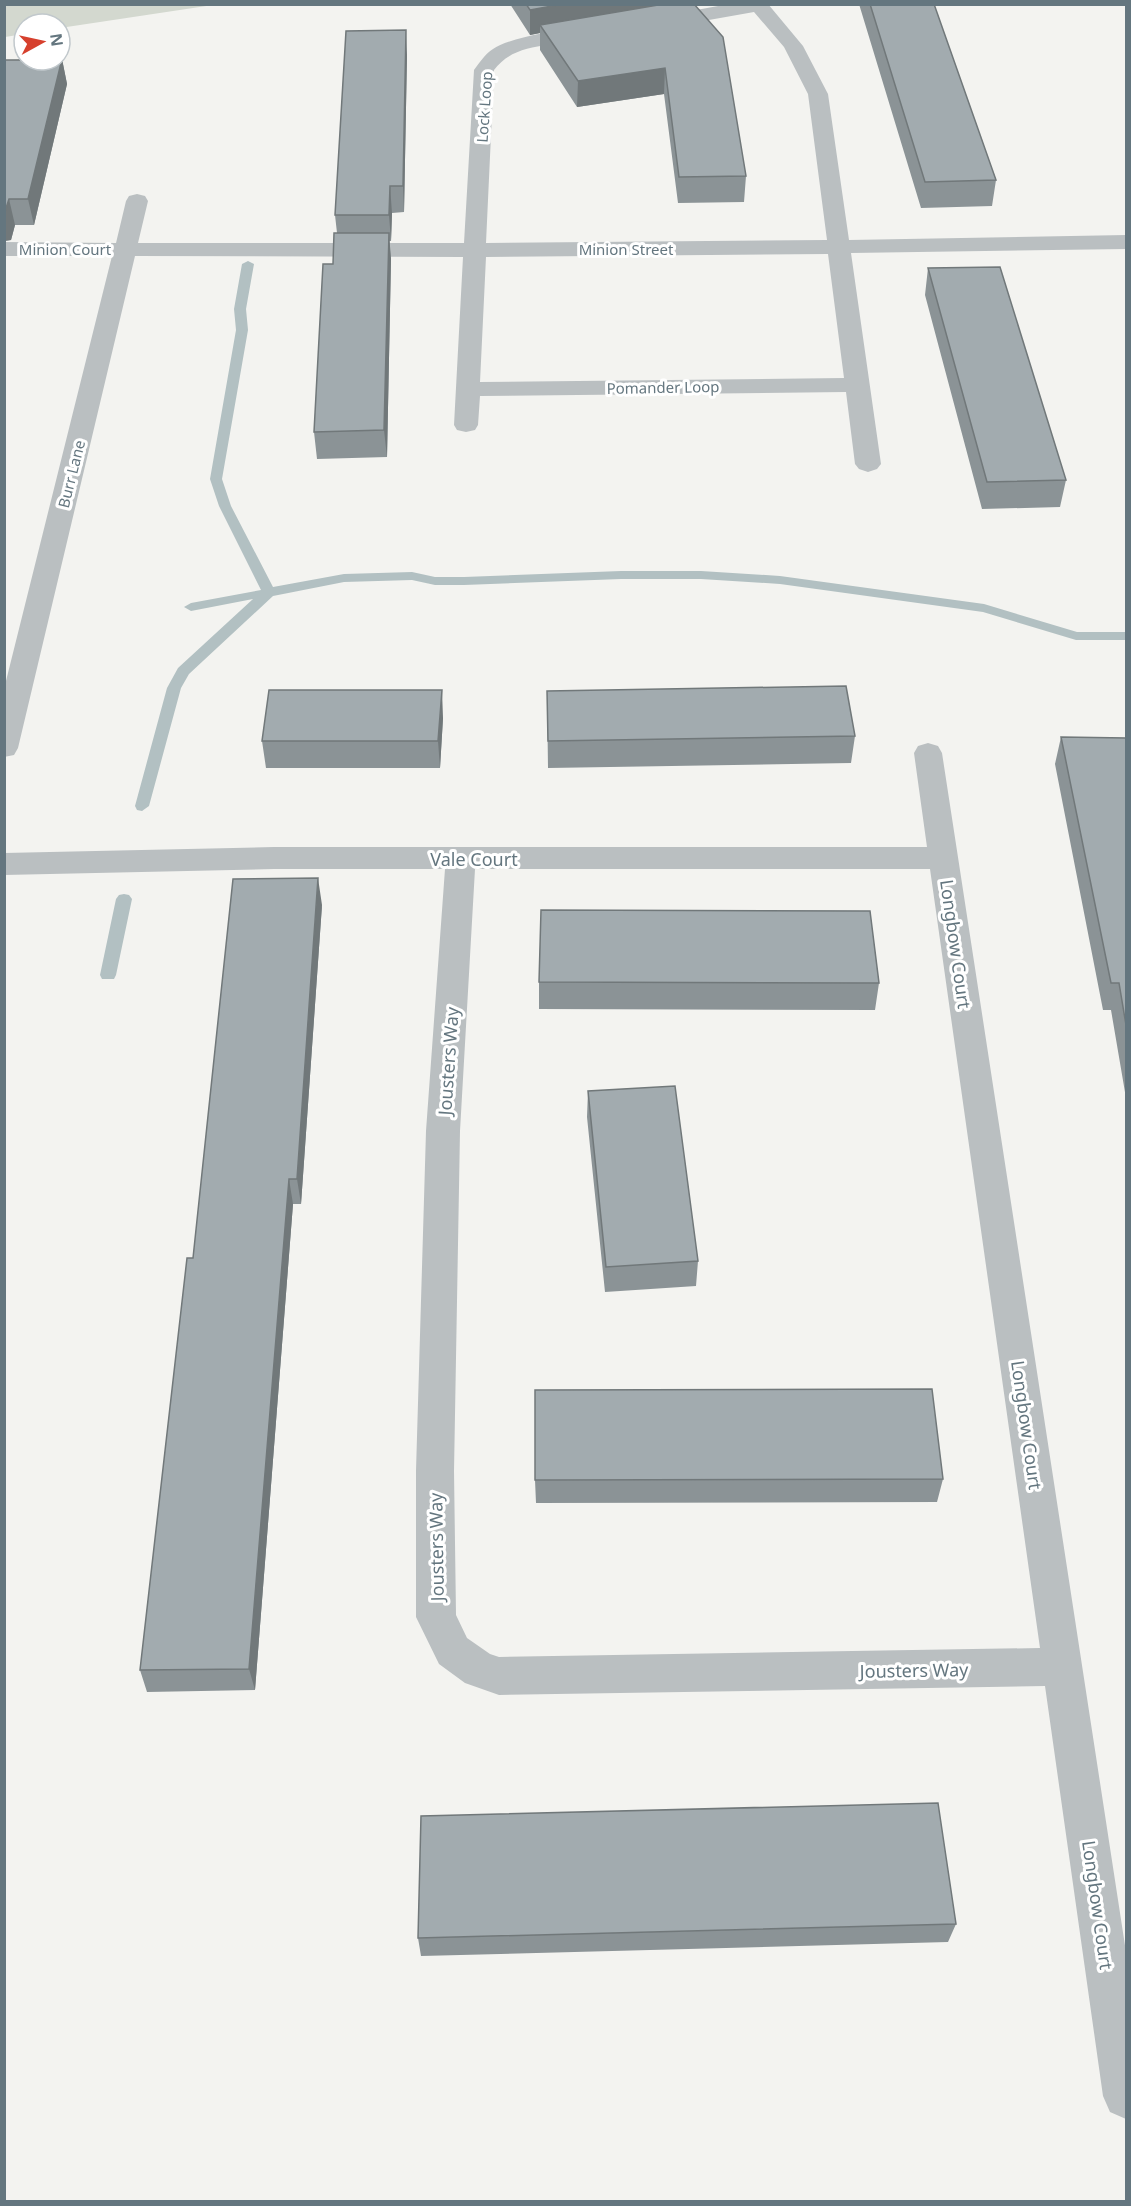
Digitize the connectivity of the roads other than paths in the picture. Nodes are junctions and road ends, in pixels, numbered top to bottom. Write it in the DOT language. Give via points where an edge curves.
graph roads {
  1 [pos="758,5"];
  2 [pos="643,26"];
  3 [pos="608,32"];
  4 [pos="137,201"];
  5 [pos="1126,242"];
  6 [pos="839,247"];
  7 [pos="4,249"];
  8 [pos="125,249"];
  9 [pos="476,250"];
  10 [pos="858,385"];
  11 [pos="468,389"];
  12 [pos="466,425"];
  13 [pos="868,464"];
  14 [pos="4,748"];
  15 [pos="928,753"];
  16 [pos="943,858"];
  17 [pos="461,859"];
  18 [pos="4,864"];
  19 [pos="1063,1667"];
  20 [pos="1126,2096"];
  1 -- 2 [label="street"];
  1 -- 6 [label="street" via="786,34 818,94"];
  3 -- 9 [label="street, Lock Loop" via="514,46 489,60 484,70"];
  4 -- 8 [label="street, Burr Lane"];
  5 -- 6 [label="street, Minion Street"];
  6 -- 9 [label="street, Minion Street"];
  6 -- 10 [label="street"];
  7 -- 8 [label="street, Minion Court"];
  8 -- 9 [label="street, Minion Street"];
  8 -- 14 [label="street, Burr Lane"];
  9 -- 11 [label="street"];
  10 -- 11 [label="street, Pomander Loop"];
  10 -- 13 [label="street"];
  11 -- 12 [label="street"];
  15 -- 16 [label="street, Longbow Court"];
  16 -- 17 [label="street, Vale Court"];
  16 -- 19 [label="street, Longbow Court"];
  17 -- 18 [label="street, Vale Court" via="274,858"];
  17 -- 19 [label="street, Jousters Way" via="443,1131 435,1471 436,1617 453,1651 479,1670 499,1676"];
  19 -- 20 [label="street, Longbow Court"];
}
